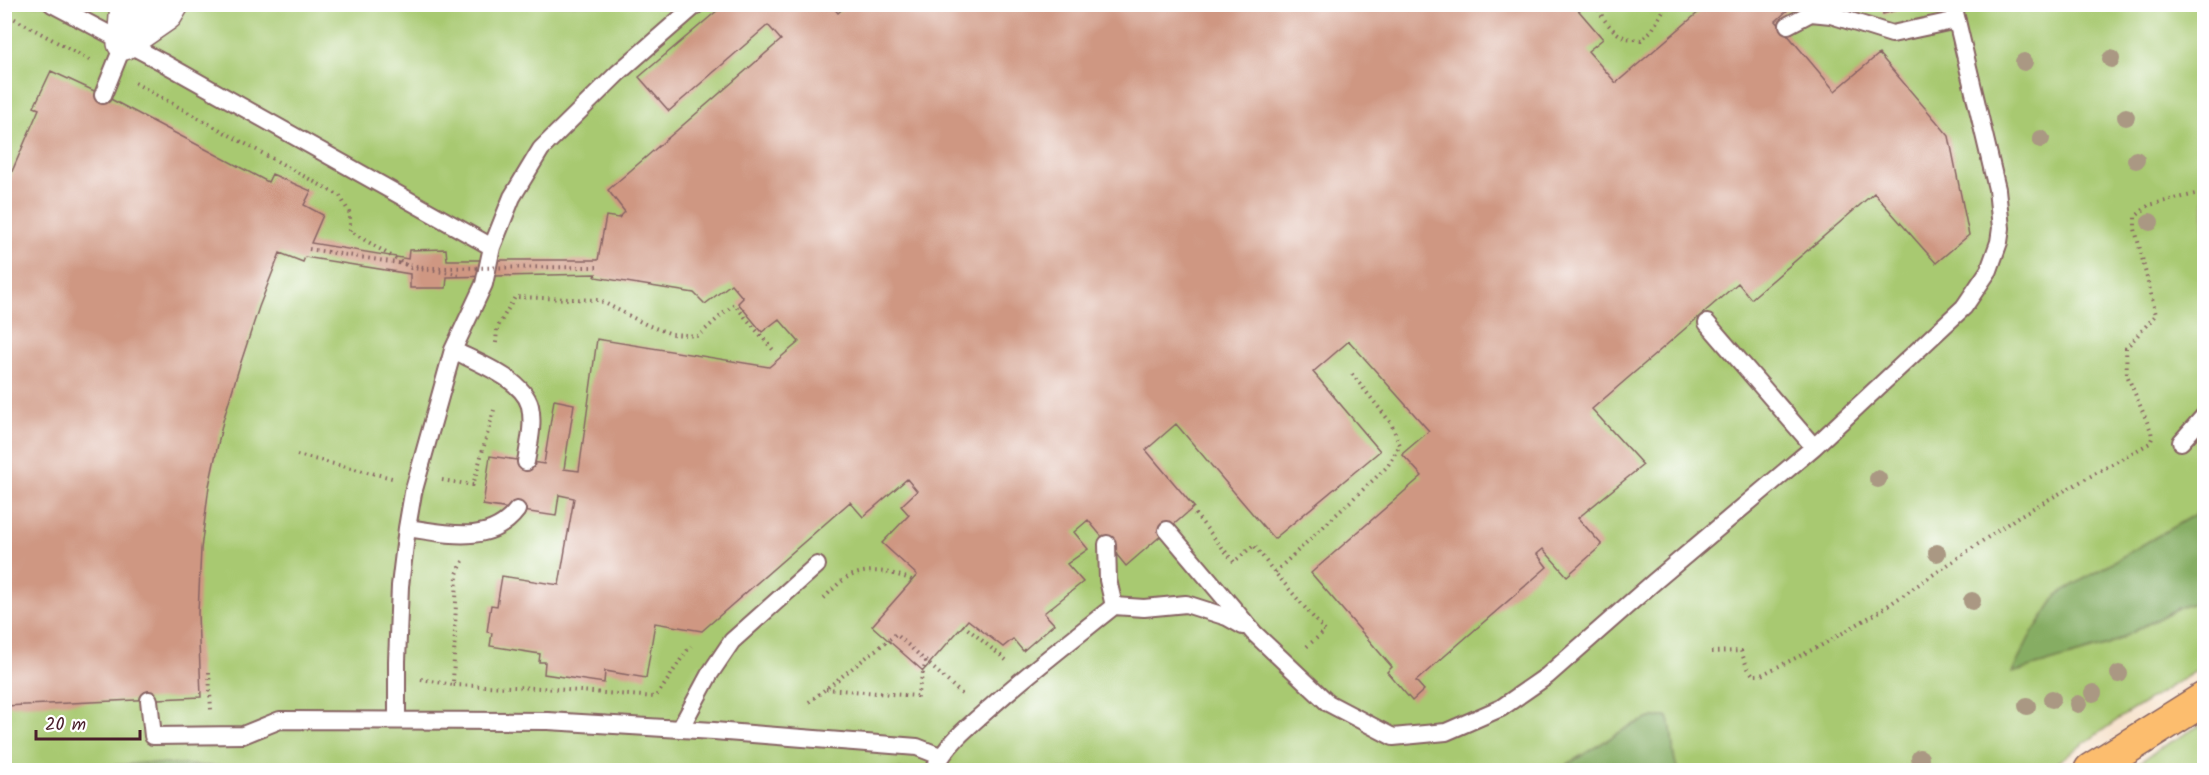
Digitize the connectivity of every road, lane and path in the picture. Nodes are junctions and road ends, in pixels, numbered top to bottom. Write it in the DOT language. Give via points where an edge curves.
graph roads {
  1 [pos="52,4"];
  2 [pos="127,4"];
  3 [pos="172,4"];
  4 [pos="696,4"];
  5 [pos="1597,4"];
  6 [pos="1667,4"];
  7 [pos="1810,9"];
  8 [pos="1955,12"];
  9 [pos="4,14"];
  10 [pos="1788,25"];
  11 [pos="119,58"];
  12 [pos="103,95"];
  13 [pos="2205,192"];
  14 [pos="492,247"];
  15 [pos="309,249"];
  16 [pos="597,267"];
  17 [pos="484,284"];
  18 [pos="515,297"];
  19 [pos="1707,323"];
  20 [pos="496,349"];
  21 [pos="453,350"];
  22 [pos="774,351"];
  23 [pos="1352,374"];
  24 [pos="2205,416"];
  25 [pos="2181,442"];
  26 [pos="1814,447"];
  27 [pos="526,462"];
  28 [pos="517,510"];
  29 [pos="1195,514"];
  30 [pos="407,528"];
  31 [pos="1167,530"];
  32 [pos="1107,544"];
  33 [pos="464,558"];
  34 [pos="817,565"];
  35 [pos="1275,572"];
  36 [pos="1114,606"];
  37 [pos="963,625"];
  38 [pos="1254,633"];
  39 [pos="691,646"];
  40 [pos="1711,652"];
  41 [pos="1311,657"];
  42 [pos="1016,659"];
  43 [pos="926,661"];
  44 [pos="825,689"];
  45 [pos="2205,699"];
  46 [pos="149,700"];
  47 [pos="809,702"];
  48 [pos="958,704"];
  49 [pos="397,720"];
  50 [pos="680,729"];
  51 [pos="937,764"];
  52 [pos="2091,771"];
  1 -- 11 [label="lane"];
  2 -- 11 [label="street"];
  3 -- 11 [label="street"];
  4 -- 14 [label="lane" via="541,149 512,197"];
  5 -- 6 [label="path" via="1612,29 1624,38 1641,40 1652,30"];
  7 -- 8 [label="lane" via="1892,34"];
  7 -- 10 [label="lane"];
  8 -- 26 [label="lane" via="1997,189 1999,242 1989,270 1964,307"];
  9 -- 11 [label="path"];
  11 -- 12 [label="lane"];
  11 -- 14 [label="lane" via="162,62"];
  11 -- 17 [label="path" via="147,88 340,196 350,214 350,231 411,268 458,274"];
  13 -- 40 [label="path" via="2149,206 2135,217 2156,315 2126,348 2127,375 2151,431 2150,443 2019,516 1880,611 1761,675 1753,675 1741,651"];
  14 -- 17 [label="lane"];
  15 -- 16 [label="path, bridge" via="429,268"];
  17 -- 18 [label="path"];
  17 -- 21 [label="lane"];
  18 -- 20 [label="path" via="496,328"];
  18 -- 22 [label="path" via="599,300 647,325 672,334 698,336 734,304"];
  19 -- 26 [label="lane"];
  21 -- 27 [label="lane" via="508,378 519,388 530,405"];
  21 -- 30 [label="lane"];
  23 -- 35 [label="path" via="1391,423 1400,445 1387,468"];
  24 -- 25 [label="lane"];
  26 -- 38 [label="lane" via="1547,676 1502,708 1446,732 1393,736 1328,703"];
  28 -- 30 [label="lane" via="501,527 473,534"];
  29 -- 35 [label="path" via="1234,562 1254,545"];
  30 -- 49 [label="lane" via="400,597"];
  31 -- 38 [label="lane"];
  32 -- 36 [label="lane" via="1108,580"];
  33 -- 39 [label="path" via="457,574 453,685 655,697"];
  34 -- 50 [label="lane" via="732,641"];
  35 -- 41 [label="path" via="1325,631 1303,650"];
  36 -- 38 [label="lane" via="1186,604 1227,617"];
  36 -- 51 [label="lane" via="962,733"];
  37 -- 42 [label="path" via="1005,660"];
  43 -- 44 [label="path" via="917,696"];
  43 -- 44 [label="path" via="896,634"];
  43 -- 48 [label="path" via="965,698"];
  44 -- 47 [label="path"];
  45 -- 52 [label="highway"];
  46 -- 49 [label="lane" via="153,736 243,735 280,720"];
  49 -- 50 [label="lane" via="548,721"];
  50 -- 51 [label="lane" via="917,747"];
}
